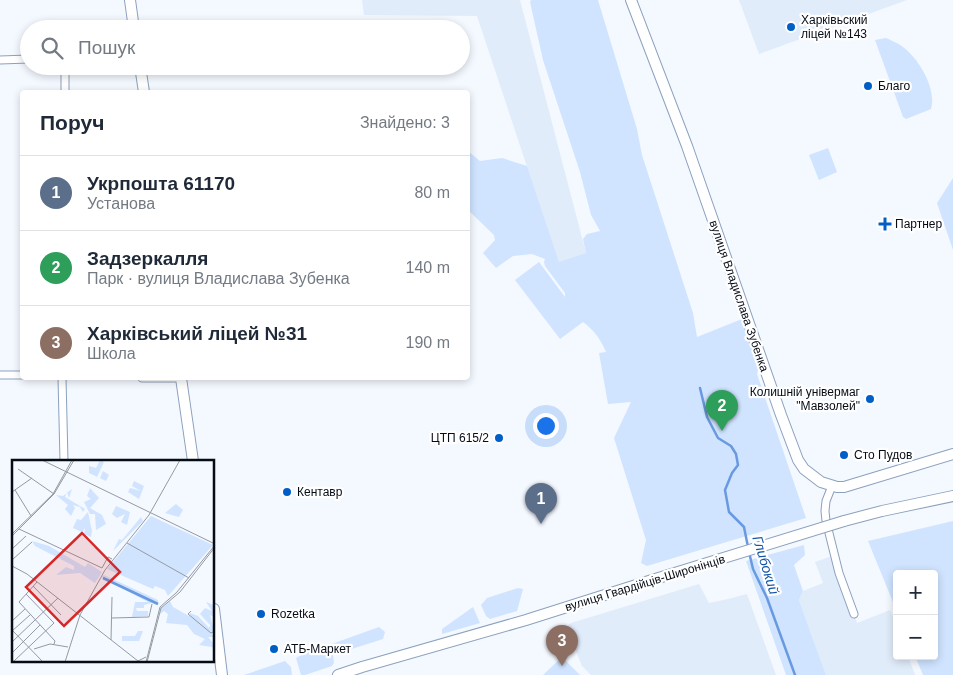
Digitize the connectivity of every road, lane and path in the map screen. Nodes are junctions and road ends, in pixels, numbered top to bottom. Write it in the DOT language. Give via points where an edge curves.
graph roads {
  1 [pos="130,0"];
  2 [pos="631,0"];
  3 [pos="133,20"];
  4 [pos="20,59"];
  5 [pos="0,60"];
  6 [pos="65,75"];
  7 [pos="141,75"];
  8 [pos="65,90"];
  9 [pos="144,90"];
  10 [pos="0,374"];
  11 [pos="20,375"];
  12 [pos="62,380"];
  13 [pos="181,380"];
  14 [pos="953,454"];
  15 [pos="64,460"];
  16 [pos="193,460"];
  17 [pos="832,486"];
  18 [pos="953,496"];
  19 [pos="854,614"];
  20 [pos="215,617"];
  21 [pos="222,675"];
  22 [pos="338,675"];
  1 -- 3 [label="street"];
  2 -- 17 [label="street, вулиця Владислава Зубенка" via="687,146 798,460 804,470"];
  4 -- 5 [label="street"];
  6 -- 8 [label="street"];
  7 -- 9 [label="street"];
  10 -- 11 [label="street"];
  12 -- 15 [label="street"];
  13 -- 16 [label="street"];
  14 -- 17 [label="street" via="852,485"];
  17 -- 19 [label="street" via="826,501 826,521 839,573"];
  18 -- 22 [label="street, вулиця Гвардійців-Широнінців, bridge" via="844,522"];
  20 -- 21 [label="street"];
}
